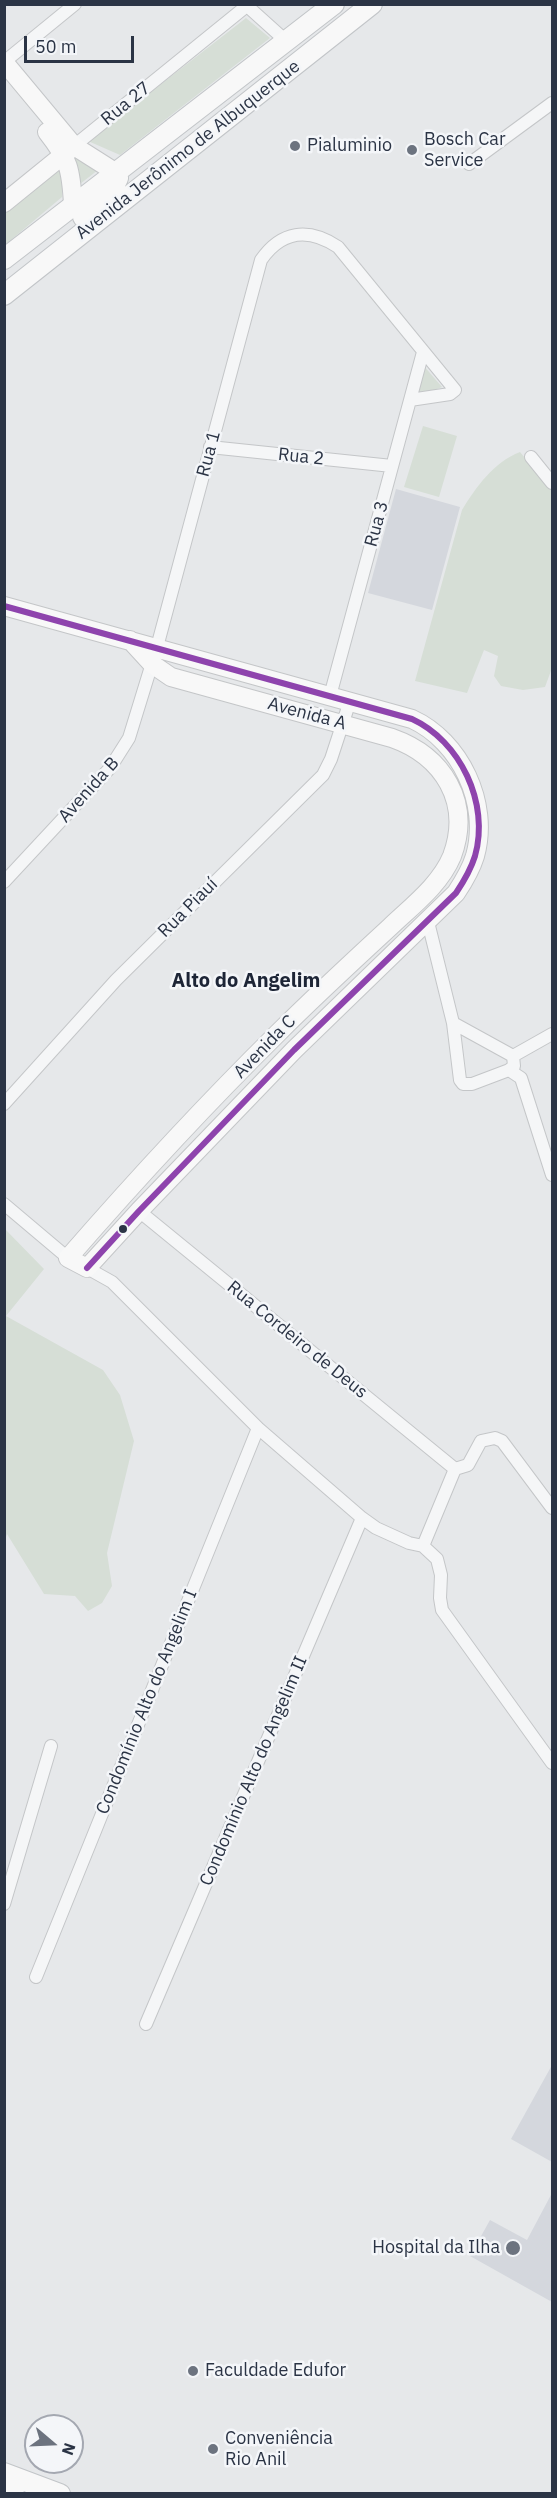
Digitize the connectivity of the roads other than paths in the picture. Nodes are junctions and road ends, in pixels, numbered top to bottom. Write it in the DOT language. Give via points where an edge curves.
graph roads {
  1 [pos="75,4"];
  2 [pos="334,4"];
  3 [pos="372,4"];
  4 [pos="247,5"];
  5 [pos="286,41"];
  6 [pos="4,62"];
  7 [pos="4,79"];
  8 [pos="552,103"];
  9 [pos="69,150"];
  10 [pos="469,164"];
  11 [pos="115,172"];
  12 [pos="4,203"];
  13 [pos="73,204"];
  14 [pos="4,259"];
  15 [pos="4,282"];
  16 [pos="4,295"];
  17 [pos="423,352"];
  18 [pos="410,400"];
  19 [pos="210,447"];
  20 [pos="531,457"];
  21 [pos="392,466"];
  22 [pos="552,483"];
  23 [pos="4,606"];
  24 [pos="154,656"];
  25 [pos="330,696"];
  26 [pos="350,701"];
  27 [pos="342,724"];
  28 [pos="457,815"];
  29 [pos="476,854"];
  30 [pos="4,882"];
  31 [pos="428,922"];
  32 [pos="453,1023"];
  33 [pos="278,1033"];
  34 [pos="552,1034"];
  35 [pos="294,1050"];
  36 [pos="513,1056"];
  37 [pos="509,1070"];
  38 [pos="4,1104"];
  39 [pos="552,1175"];
  40 [pos="4,1204"];
  41 [pos="139,1211"];
  42 [pos="68,1258"];
  43 [pos="87,1268"];
  44 [pos="258,1428"];
  45 [pos="455,1469"];
  46 [pos="552,1508"];
  47 [pos="362,1518"];
  48 [pos="423,1546"];
  49 [pos="51,1746"];
  50 [pos="552,1763"];
  51 [pos="4,1904"];
  52 [pos="36,1977"];
  53 [pos="146,2024"];
  54 [pos="4,2473"];
  55 [pos="4,2490"];
  56 [pos="14,2493"];
  57 [pos="60,2493"];
  1 -- 6 [label="street"];
  2 -- 5 [label="main road, Avenida Jerônimo de Albuquerque"];
  3 -- 16 [label="main road, Avenida Jerônimo de Albuquerque"];
  4 -- 5 [label="street"];
  4 -- 9 [label="street, Rua 27"];
  5 -- 11 [label="main road, Avenida Jerônimo de Albuquerque"];
  6 -- 9 [label="street"];
  7 -- 9 [label="street"];
  8 -- 10 [label="street"];
  9 -- 11 [label="street"];
  9 -- 12 [label="street, Rua 27"];
  9 -- 13 [label="street"];
  11 -- 13 [label="main road, Avenida Jerônimo de Albuquerque"];
  11 -- 15 [label="main road" via="117,181 110,194"];
  13 -- 14 [label="main road, Avenida Jerônimo de Albuquerque"];
  17 -- 18 [label="street, Rua 3"];
  17 -- 18 [label="street" via="455,390"];
  17 -- 19 [label="street, Rua 1" via="338,247 311,235 292,235 274,243 261,260"];
  18 -- 21 [label="street, Rua 3"];
  19 -- 21 [label="street, Rua 2"];
  19 -- 24 [label="street, Rua 1"];
  20 -- 22 [label="street"];
  21 -- 25 [label="street, Rua 3"];
  23 -- 24 [label="street, Avenida A" via="130,640"];
  24 -- 25 [label="street, Avenida A"];
  24 -- 27 [label="street, Avenida A" via="171,677"];
  24 -- 30 [label="street, Avenida B" via="133,728 118,759"];
  25 -- 26 [label="street, Avenida A"];
  26 -- 27 [label="street, Rua Piauí"];
  26 -- 29 [label="street, Avenida A" via="412,718 454,753 474,794 478,814"];
  27 -- 28 [label="street, Avenida A" via="407,743 429,757 448,781"];
  27 -- 38 [label="street, Rua Piauí" via="323,775 116,980"];
  28 -- 33 [label="street, Avenida C" via="456,842 437,881"];
  29 -- 31 [label="street, Avenida C" via="456,893"];
  31 -- 32 [label="street"];
  31 -- 35 [label="street, Avenida C"];
  32 -- 36 [label="street"];
  32 -- 37 [label="street" via="463,1084"];
  33 -- 35 [label="street"];
  33 -- 42 [label="street, Avenida C"];
  34 -- 36 [label="street"];
  35 -- 41 [label="street, Avenida C"];
  36 -- 37 [label="street" via="515,1061"];
  37 -- 39 [label="street" via="521,1078"];
  40 -- 42 [label="street"];
  41 -- 43 [label="street, Avenida C"];
  41 -- 45 [label="street, Rua Cordeiro de Deus"];
  42 -- 43 [label="street"];
  43 -- 44 [label="street" via="112,1282"];
  44 -- 47 [label="street"];
  44 -- 52 [label="street, Condomínio Alto do Angelim I"];
  45 -- 46 [label="street" via="468,1465 481,1441 495,1438 502,1441"];
  45 -- 48 [label="street"];
  47 -- 48 [label="street" via="393,1536"];
  47 -- 53 [label="street, Condomínio Alto do Angelim II"];
  48 -- 50 [label="street" via="437,1559 442,1610"];
  49 -- 51 [label="street"];
  54 -- 57 [label="main road"];
  55 -- 56 [label="main road"];
}
